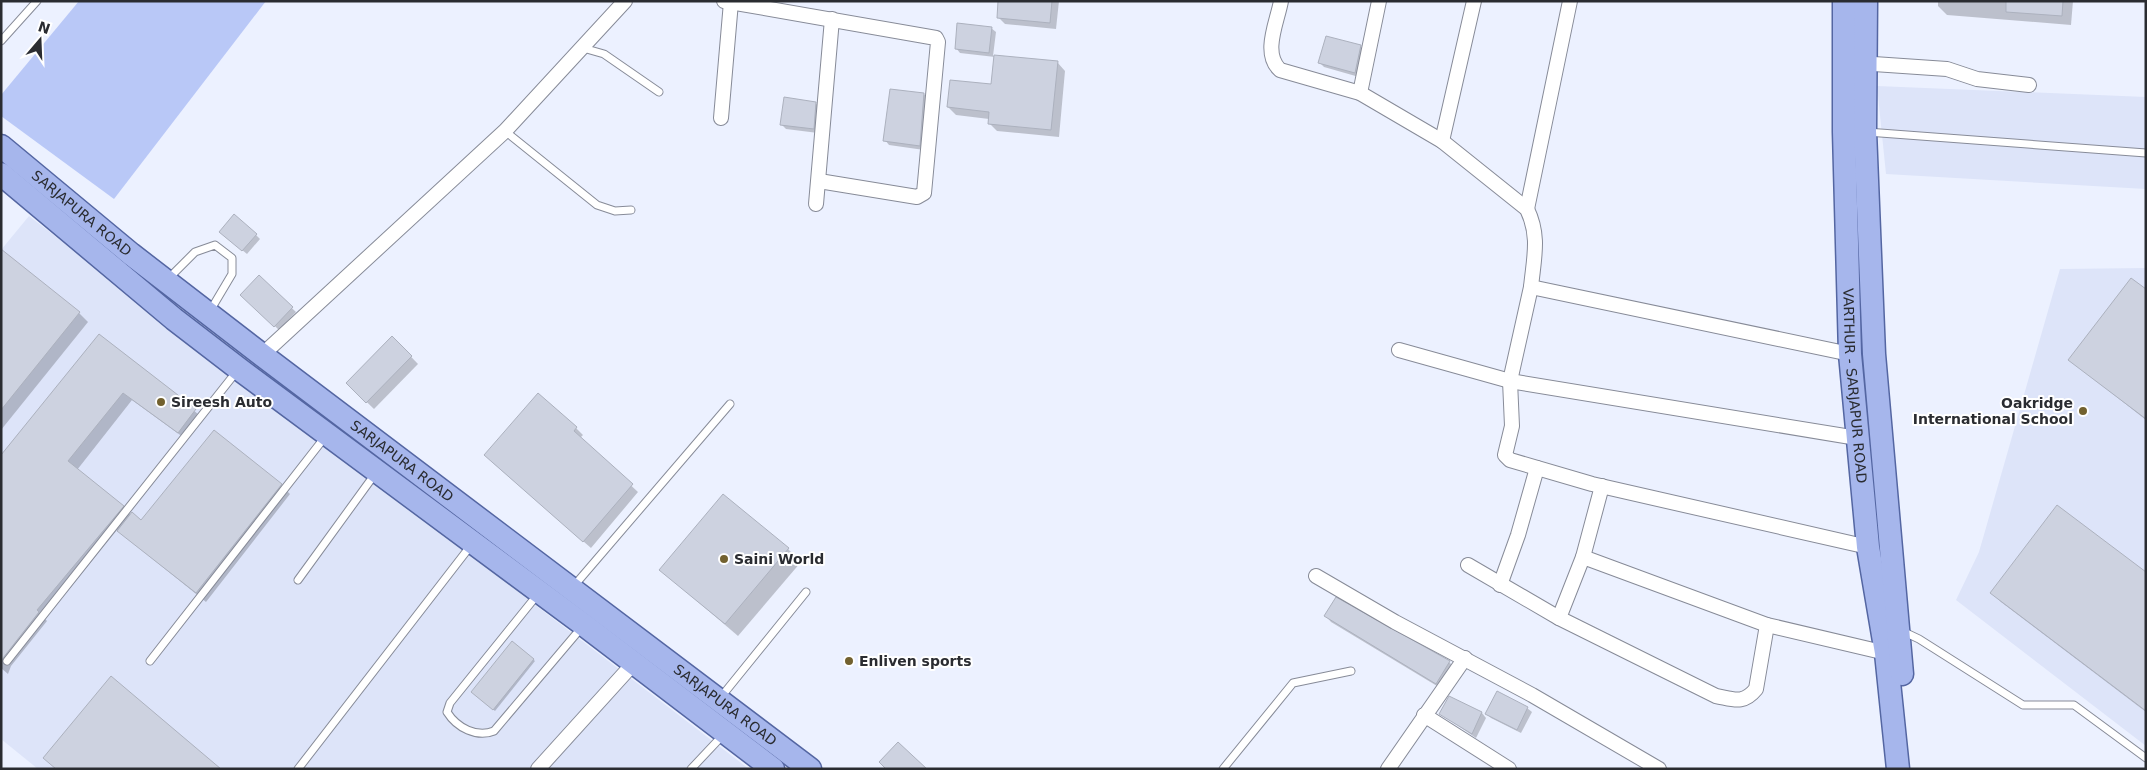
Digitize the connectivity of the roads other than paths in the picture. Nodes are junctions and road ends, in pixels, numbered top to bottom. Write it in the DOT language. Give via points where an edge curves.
graph roads {
  1 [pos="37,1"];
  2 [pos="625,1"];
  3 [pos="1281,1"];
  4 [pos="1379,1"];
  5 [pos="1474,1"];
  6 [pos="1570,1"];
  7 [pos="1844,1"];
  8 [pos="1866,1"];
  9 [pos="728,2"];
  10 [pos="832,19"];
  11 [pos="1,41"];
  12 [pos="582,48"];
  13 [pos="1854,64"];
  14 [pos="2029,85"];
  15 [pos="659,92"];
  16 [pos="1360,92"];
  17 [pos="721,118"];
  18 [pos="505,131"];
  19 [pos="1855,131"];
  20 [pos="1442,141"];
  21 [pos="1,146"];
  22 [pos="2146,153"];
  23 [pos="6,180"];
  24 [pos="819,181"];
  25 [pos="816,204"];
  26 [pos="1527,209"];
  27 [pos="631,210"];
  28 [pos="166,282"];
  29 [pos="1531,287"];
  30 [pos="200,307"];
  31 [pos="174,319"];
  32 [pos="1399,350"];
  33 [pos="1850,354"];
  34 [pos="262,355"];
  35 [pos="238,369"];
  36 [pos="1510,381"];
  37 [pos="730,404"];
  38 [pos="326,434"];
  39 [pos="1857,438"];
  40 [pos="1537,468"];
  41 [pos="376,472"];
  42 [pos="1602,486"];
  43 [pos="472,544"];
  44 [pos="1868,547"];
  45 [pos="1583,556"];
  46 [pos="1468,565"];
  47 [pos="1316,576"];
  48 [pos="298,580"];
  49 [pos="1500,585"];
  50 [pos="571,589"];
  51 [pos="540,592"];
  52 [pos="806,592"];
  53 [pos="590,616"];
  54 [pos="1559,618"];
  55 [pos="1767,624"];
  56 [pos="1890,629"];
  57 [pos="1886,653"];
  58 [pos="1465,658"];
  59 [pos="7,661"];
  60 [pos="150,661"];
  61 [pos="633,664"];
  62 [pos="1351,672"];
  63 [pos="718,700"];
  64 [pos="1424,715"];
  65 [pos="725,733"];
  66 [pos="2146,758"];
  67 [pos="298,769"];
  68 [pos="538,769"];
  69 [pos="691,769"];
  70 [pos="773,769"];
  71 [pos="810,769"];
  72 [pos="1223,769"];
  73 [pos="1388,769"];
  74 [pos="1509,769"];
  75 [pos="1659,769"];
  76 [pos="1898,769"];
  77 [pos="1910,769"];
  1 -- 11 [label="lane"];
  2 -- 12 [label="street"];
  3 -- 16 [label="street" via="1270,52 1274,64 1280,70"];
  4 -- 16 [label="street"];
  5 -- 20 [label="street"];
  6 -- 26 [label="street"];
  7 -- 13 [label="main road, VARTHUR - SARJAPUR ROAD"];
  8 -- 13 [label="main road, VARTHUR - SARJAPUR ROAD"];
  9 -- 10 [label="street"];
  9 -- 17 [label="street"];
  10 -- 24 [label="street"];
  10 -- 24 [label="street" via="934,36 938,42 922,197"];
  12 -- 15 [label="lane" via="604,54"];
  12 -- 18 [label="street"];
  13 -- 14 [label="street" via="1947,69 1977,79"];
  13 -- 19 [label="main road, VARTHUR - SARJAPUR ROAD"];
  16 -- 20 [label="street"];
  18 -- 27 [label="lane" via="597,205 616,211"];
  18 -- 34 [label="street"];
  19 -- 22 [label="lane"];
  19 -- 33 [label="main road, VARTHUR - SARJAPUR ROAD"];
  19 -- 56 [label="main road, VARTHUR - SARJAPUR ROAD" via="1874,354"];
  20 -- 26 [label="street"];
  21 -- 28 [label="main road, SARJAPURA ROAD"];
  23 -- 31 [label="main road, SARJAPURA ROAD"];
  24 -- 25 [label="street"];
  26 -- 29 [label="street" via="1536,238"];
  28 -- 30 [label="main road, SARJAPURA ROAD"];
  28 -- 30 [label="lane" via="195,252 215,245 232,258 232,274"];
  29 -- 33 [label="street"];
  29 -- 36 [label="street"];
  30 -- 31 [label="main road"];
  30 -- 34 [label="main road, SARJAPURA ROAD"];
  31 -- 35 [label="main road, SARJAPURA ROAD"];
  32 -- 36 [label="street"];
  33 -- 39 [label="main road, VARTHUR - SARJAPUR ROAD"];
  34 -- 50 [label="main road, SARJAPURA ROAD"];
  35 -- 38 [label="main road, SARJAPURA ROAD"];
  35 -- 59 [label="lane"];
  36 -- 39 [label="street"];
  36 -- 40 [label="street" via="1512,426 1505,455 1510,460"];
  37 -- 50 [label="lane"];
  38 -- 41 [label="main road, SARJAPURA ROAD"];
  38 -- 60 [label="lane"];
  39 -- 44 [label="main road, VARTHUR - SARJAPUR ROAD"];
  40 -- 42 [label="street"];
  40 -- 49 [label="street"];
  41 -- 43 [label="main road, SARJAPURA ROAD"];
  41 -- 48 [label="lane"];
  42 -- 44 [label="street"];
  42 -- 45 [label="street"];
  43 -- 51 [label="main road, SARJAPURA ROAD"];
  43 -- 67 [label="lane"];
  44 -- 56 [label="main road, VARTHUR - SARJAPUR ROAD"];
  45 -- 54 [label="street"];
  45 -- 55 [label="street"];
  46 -- 49 [label="street"];
  47 -- 58 [label="street"];
  49 -- 54 [label="street"];
  50 -- 53 [label="main road, SARJAPURA ROAD"];
  51 -- 53 [label="main road, SARJAPURA ROAD"];
  51 -- 53 [label="lane" via="450,702 447,712 452,720 472,732 486,734 494,730"];
  52 -- 63 [label="lane"];
  53 -- 61 [label="main road, SARJAPURA ROAD"];
  53 -- 63 [label="main road, SARJAPURA ROAD"];
  54 -- 55 [label="street" via="1716,696 1736,700 1749,698 1756,689"];
  55 -- 57 [label="street"];
  56 -- 57 [label="main road, VARTHUR - SARJAPUR ROAD"];
  56 -- 66 [label="lane" via="1919,638 2023,705 2074,705"];
  56 -- 77 [label="main road, VARTHUR - SARJAPUR ROAD"];
  57 -- 76 [label="main road, VARTHUR - SARJAPUR ROAD"];
  58 -- 64 [label="street"];
  58 -- 75 [label="street"];
  61 -- 65 [label="main road, SARJAPURA ROAD"];
  61 -- 68 [label="street"];
  62 -- 72 [label="lane" via="1293,683"];
  63 -- 71 [label="main road, SARJAPURA ROAD"];
  64 -- 73 [label="street"];
  64 -- 74 [label="street"];
  65 -- 69 [label="lane"];
  65 -- 70 [label="main road, SARJAPURA ROAD"];
}
